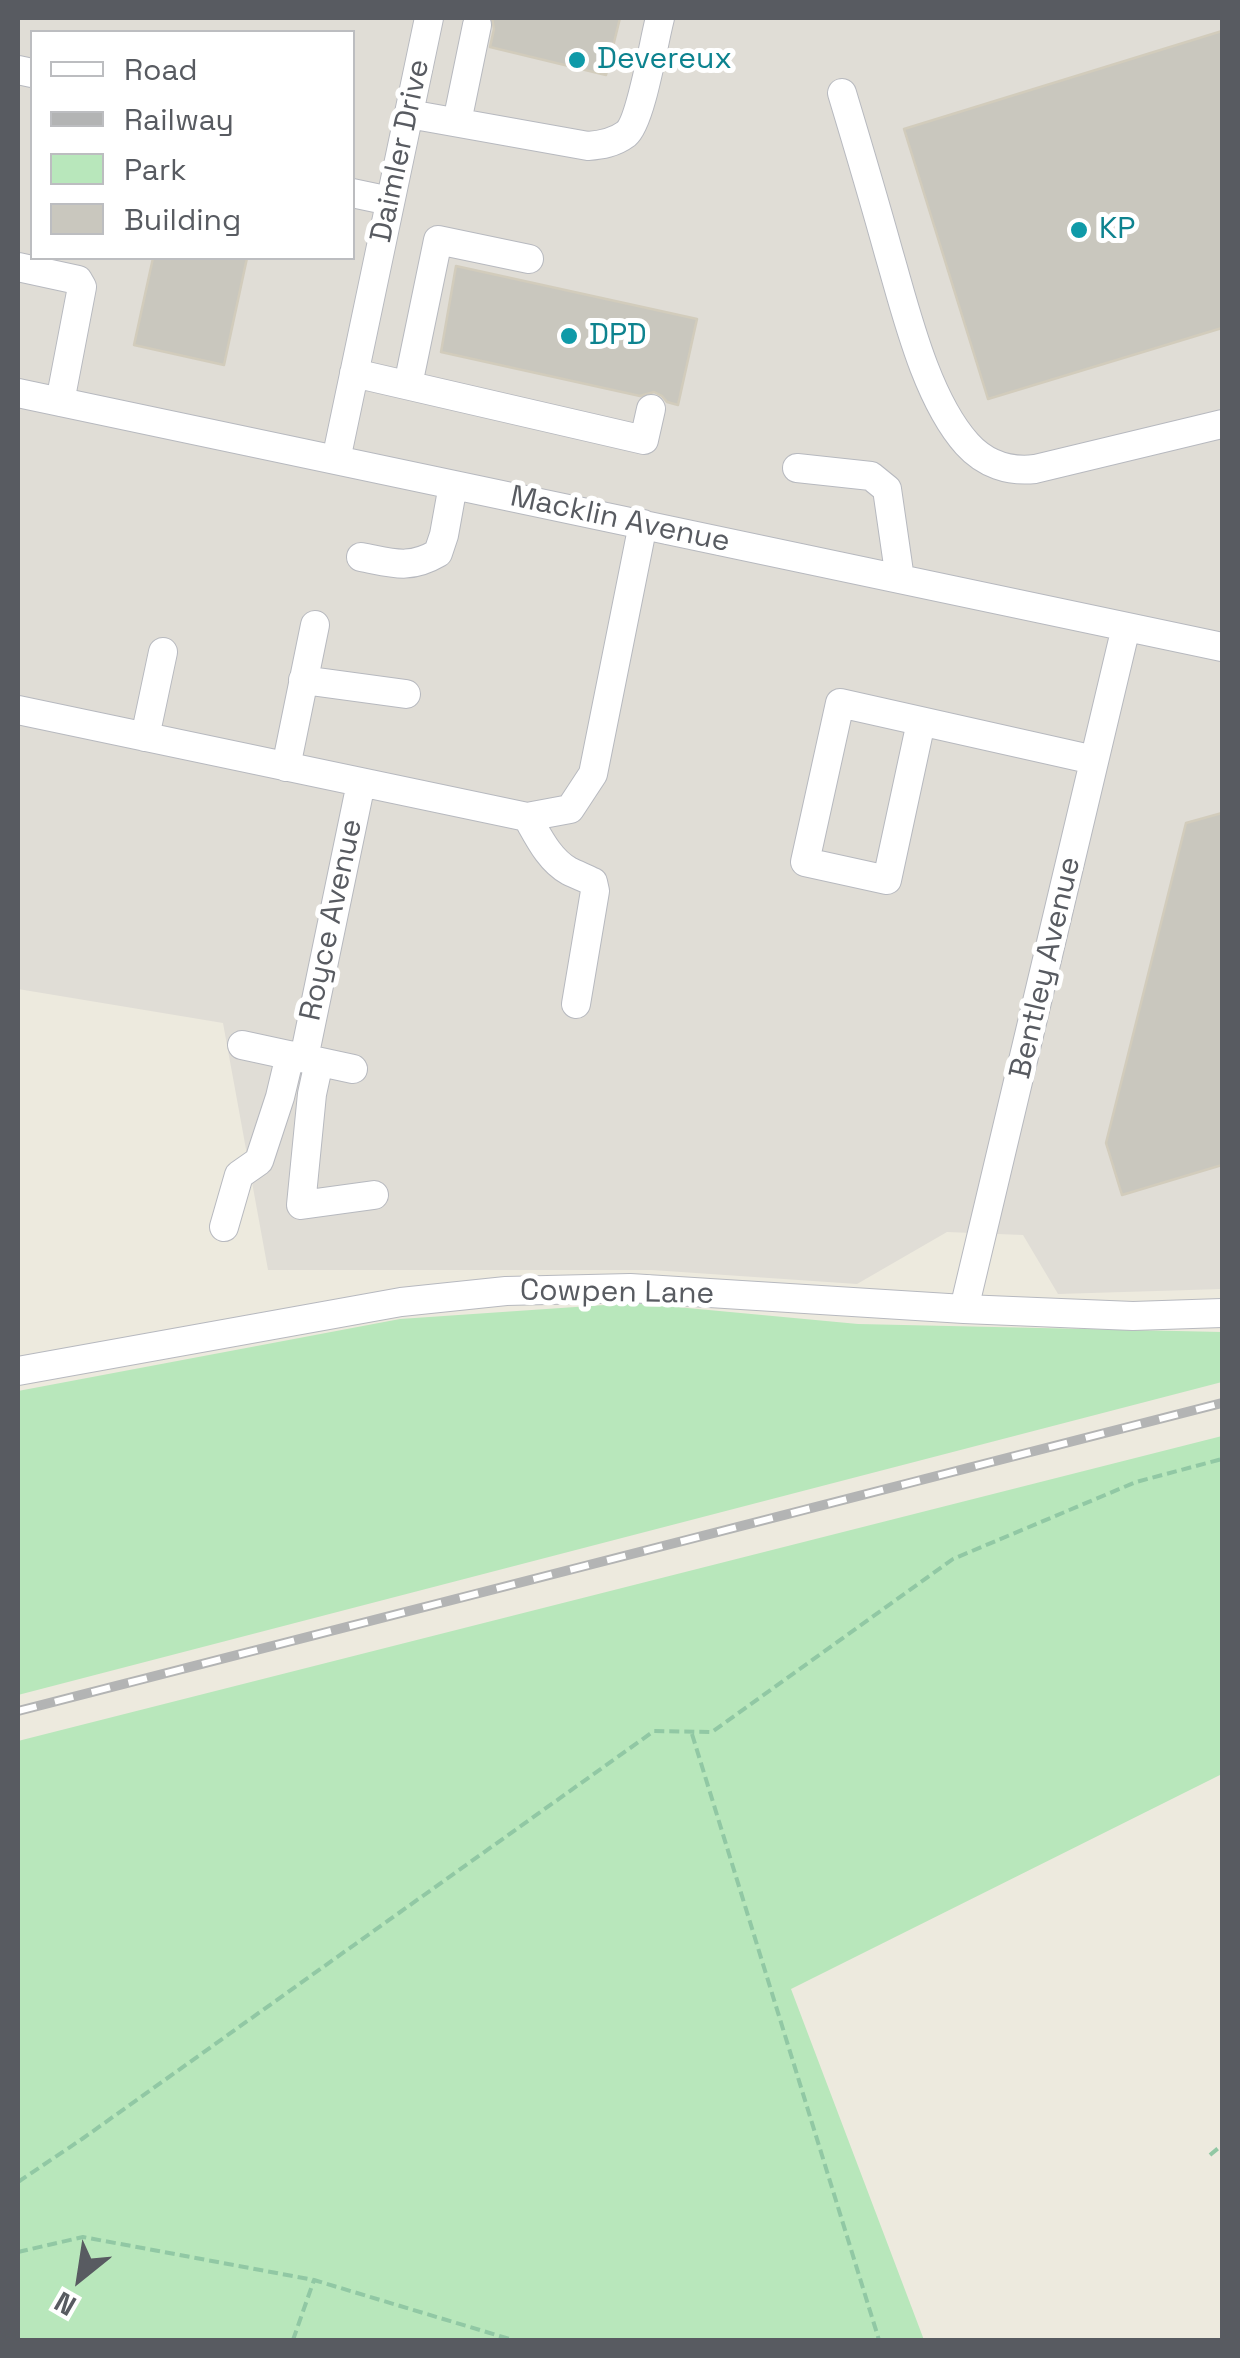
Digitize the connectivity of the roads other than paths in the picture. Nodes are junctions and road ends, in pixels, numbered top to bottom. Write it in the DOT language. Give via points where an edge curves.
graph roads {
  1 [pos="430,18"];
  2 [pos="660,18"];
  3 [pos="477,25"];
  4 [pos="842,93"];
  5 [pos="409,114"];
  6 [pos="457,122"];
  7 [pos="355,194"];
  8 [pos="390,202"];
  9 [pos="529,259"];
  10 [pos="18,267"];
  11 [pos="354,373"];
  12 [pos="408,386"];
  13 [pos="18,393"];
  14 [pos="60,402"];
  15 [pos="652,410"];
  16 [pos="1222,424"];
  17 [pos="336,460"];
  18 [pos="797,468"];
  19 [pos="452,484"];
  20 [pos="644,524"];
  21 [pos="362,557"];
  22 [pos="900,579"];
  23 [pos="315,624"];
  24 [pos="1126,627"];
  25 [pos="1222,647"];
  26 [pos="164,652"];
  27 [pos="304,680"];
  28 [pos="406,694"];
  29 [pos="18,710"];
  30 [pos="921,722"];
  31 [pos="146,737"];
  32 [pos="1094,760"];
  33 [pos="286,767"];
  34 [pos="361,783"];
  35 [pos="527,818"];
  36 [pos="576,1004"];
  37 [pos="242,1044"];
  38 [pos="304,1058"];
  39 [pos="353,1069"];
  40 [pos="374,1194"];
  41 [pos="224,1228"];
  42 [pos="964,1309"];
  43 [pos="1222,1313"];
  44 [pos="18,1371"];
  1 -- 5 [label="street, Daimler Drive"];
  2 -- 6 [label="street" via="629,132 608,144"];
  3 -- 6 [label="street"];
  4 -- 16 [label="street" via="934,391 968,446 1015,471"];
  5 -- 6 [label="street"];
  5 -- 8 [label="street, Daimler Drive"];
  7 -- 8 [label="street"];
  8 -- 11 [label="street, Daimler Drive"];
  9 -- 12 [label="street" via="438,240"];
  10 -- 14 [label="street" via="82,286"];
  11 -- 12 [label="street"];
  11 -- 17 [label="street, Daimler Drive"];
  12 -- 15 [label="street" via="644,440"];
  13 -- 14 [label="street, Macklin Avenue"];
  14 -- 17 [label="street, Macklin Avenue"];
  17 -- 19 [label="street, Macklin Avenue"];
  18 -- 22 [label="street" via="872,476 887,489"];
  19 -- 20 [label="street, Macklin Avenue"];
  19 -- 21 [label="street" via="438,554 406,566"];
  20 -- 22 [label="street, Macklin Avenue"];
  20 -- 35 [label="street, Royce Avenue" via="593,774 570,809"];
  22 -- 24 [label="street, Macklin Avenue"];
  23 -- 27 [label="street"];
  24 -- 25 [label="street, Macklin Avenue"];
  24 -- 32 [label="street, Bentley Avenue"];
  26 -- 31 [label="street"];
  27 -- 28 [label="street"];
  27 -- 33 [label="street"];
  29 -- 31 [label="street, Royce Avenue"];
  30 -- 30 [label="street" via="840,703 805,862 887,880"];
  30 -- 32 [label="street"];
  31 -- 33 [label="street, Royce Avenue"];
  32 -- 42 [label="street, Bentley Avenue"];
  33 -- 34 [label="street, Royce Avenue"];
  34 -- 35 [label="street, Royce Avenue"];
  34 -- 38 [label="street, Royce Avenue"];
  35 -- 36 [label="street" via="557,862 593,882"];
  37 -- 38 [label="street, Royce Avenue"];
  38 -- 39 [label="street, Royce Avenue"];
  38 -- 40 [label="street" via="310,1108 301,1205"];
  38 -- 41 [label="street" via="280,1097 259,1161 239,1175"];
  42 -- 43 [label="street, Cowpen Lane"];
  42 -- 44 [label="street, Cowpen Lane" via="630,1288 506,1291 401,1302"];
}
